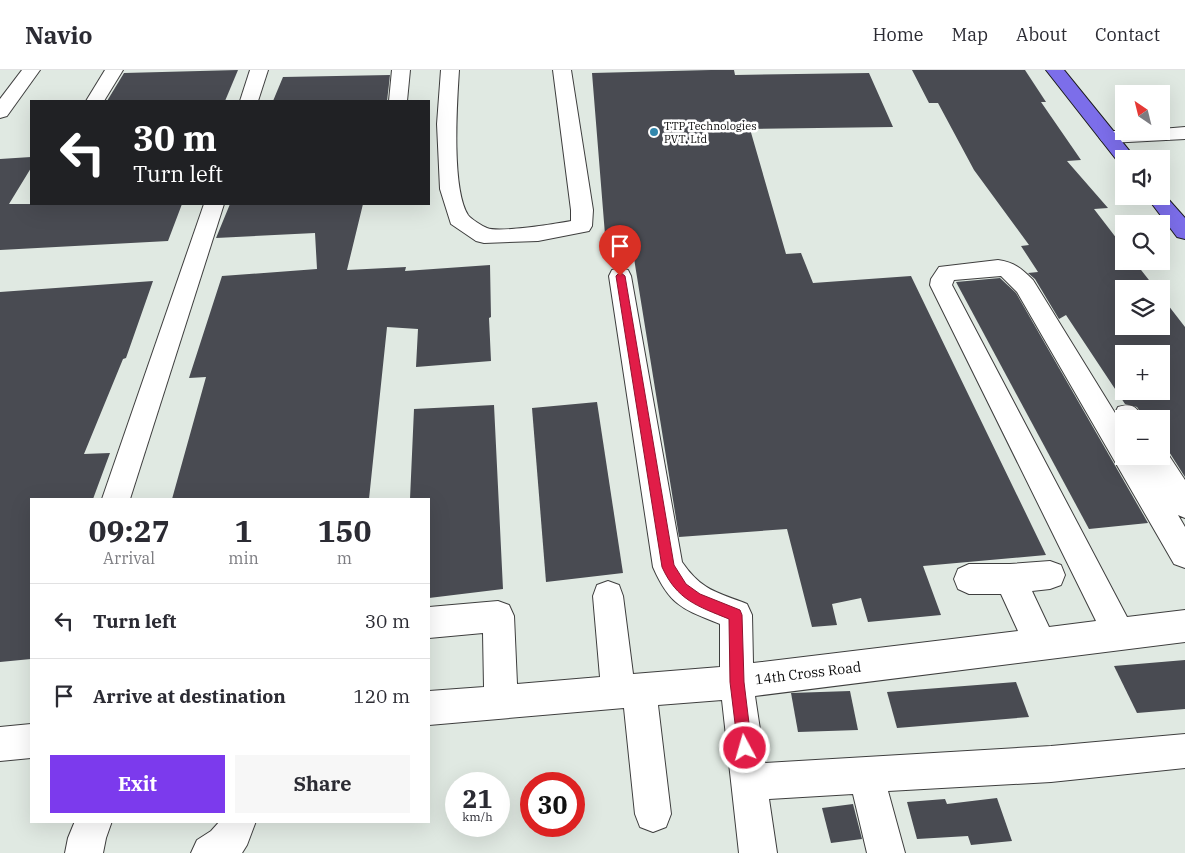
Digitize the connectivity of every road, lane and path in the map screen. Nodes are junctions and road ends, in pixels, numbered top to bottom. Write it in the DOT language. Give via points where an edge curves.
graph roads {
  1 [pos="31,70"];
  2 [pos="114,70"];
  3 [pos="259,70"];
  4 [pos="401,70"];
  5 [pos="450,70"];
  6 [pos="562,70"];
  7 [pos="1055,70"];
  8 [pos="96,100"];
  9 [pos="249,100"];
  10 [pos="398,100"];
  11 [pos="0,112"];
  12 [pos="1185,133"];
  13 [pos="1109,137"];
  14 [pos="1119,150"];
  15 [pos="214,205"];
  16 [pos="1163,205"];
  17 [pos="1185,232"];
  18 [pos="620,276"];
  19 [pos="1115,436"];
  20 [pos="1132,465"];
  21 [pos="1160,465"];
  22 [pos="116,498"];
  23 [pos="1185,505"];
  24 [pos="1185,554"];
  25 [pos="1050,575"];
  26 [pos="969,579"];
  27 [pos="1010,579"];
  28 [pos="608,596"];
  29 [pos="430,623"];
  30 [pos="1185,626"];
  31 [pos="1119,634"];
  32 [pos="1040,643"];
  33 [pos="737,682"];
  34 [pos="628,691"];
  35 [pos="501,702"];
  36 [pos="430,708"];
  37 [pos="30,741"];
  38 [pos="0,744"];
  39 [pos="1185,751"];
  40 [pos="866,775"];
  41 [pos="748,782"];
  42 [pos="653,814"];
  43 [pos="93,823"];
  44 [pos="238,823"];
  45 [pos="84,853"];
  46 [pos="210,853"];
  47 [pos="758,853"];
  48 [pos="886,853"];
  1 -- 11 [label="street"];
  2 -- 8 [label="street"];
  3 -- 9 [label="street"];
  4 -- 10 [label="street"];
  5 -- 6 [label="street" via="446,124 450,189 459,218 484,236 538,234 581,226 582,210"];
  7 -- 13 [label="main road"];
  12 -- 13 [label="street"];
  13 -- 14 [label="main road"];
  15 -- 22 [label="street"];
  16 -- 17 [label="main road"];
  18 -- 33 [label="street" via="668,567 682,588 696,599 736,615"];
  19 -- 31 [label="street" via="1025,286 1014,274 998,268 947,273 941,285"];
  20 -- 24 [label="street"];
  21 -- 23 [label="street"];
  25 -- 27 [label="street"];
  26 -- 27 [label="street"];
  27 -- 32 [label="street"];
  28 -- 34 [label="street"];
  29 -- 35 [label="street" via="498,616"];
  30 -- 31 [label="street, 14th Cross Road"];
  31 -- 32 [label="street, 14th Cross Road"];
  32 -- 33 [label="street, 14th Cross Road"];
  33 -- 34 [label="street, 14th Cross Road"];
  33 -- 41 [label="street"];
  34 -- 35 [label="street, 14th Cross Road"];
  34 -- 42 [label="street"];
  35 -- 36 [label="street, 14th Cross Road"];
  37 -- 38 [label="street"];
  39 -- 40 [label="street" via="1051,764"];
  40 -- 41 [label="street"];
  40 -- 48 [label="street"];
  41 -- 47 [label="street"];
  43 -- 45 [label="street"];
  44 -- 46 [label="street" via="236,832 224,847"];
}
